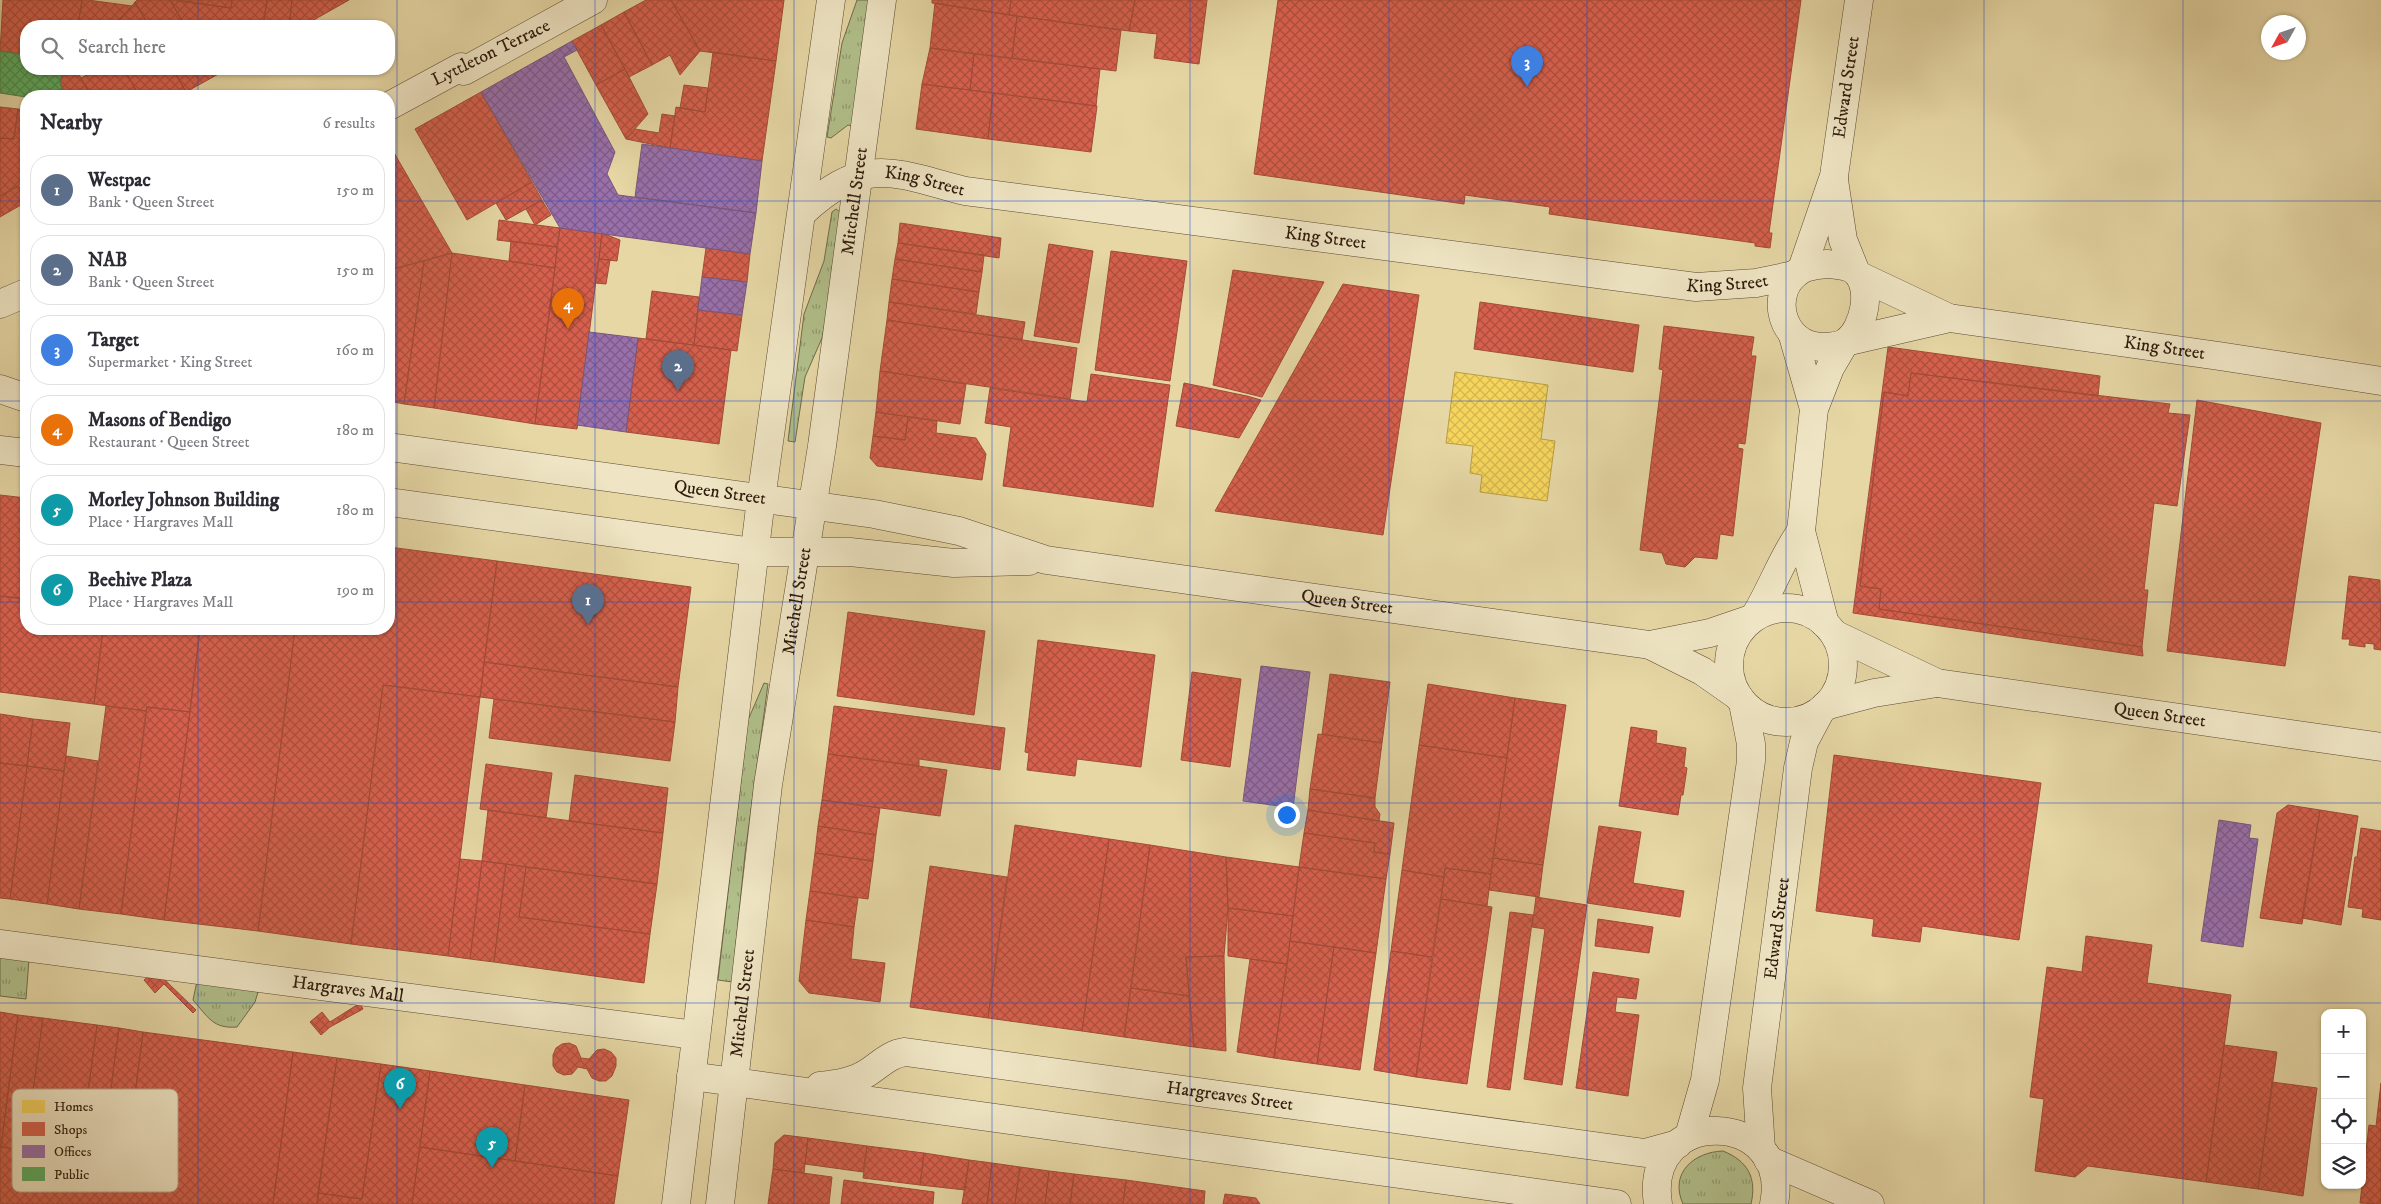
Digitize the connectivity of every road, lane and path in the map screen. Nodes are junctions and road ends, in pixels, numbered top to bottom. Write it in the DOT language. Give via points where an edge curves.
graph roads {
  1 [pos="593,0"];
  2 [pos="831,0"];
  3 [pos="882,0"];
  4 [pos="1859,0"];
  5 [pos="395,103"];
  6 [pos="858,175"];
  7 [pos="1834,176"];
  8 [pos="803,212"];
  9 [pos="1798,272"];
  10 [pos="1857,273"];
  11 [pos="1949,318"];
  12 [pos="1793,336"];
  13 [pos="1846,342"];
  14 [pos="2381,381"];
  15 [pos="0,389"];
  16 [pos="20,396"];
  17 [pos="1814,409"];
  18 [pos="395,448"];
  19 [pos="0,450"];
  20 [pos="20,452"];
  21 [pos="761,499"];
  22 [pos="395,503"];
  23 [pos="812,506"];
  24 [pos="1801,531"];
  25 [pos="754,552"];
  26 [pos="804,552"];
  27 [pos="1046,560"];
  28 [pos="1753,617"];
  29 [pos="1830,629"];
  30 [pos="1650,645"];
  31 [pos="1937,683"];
  32 [pos="1741,700"];
  33 [pos="1823,708"];
  34 [pos="2381,747"];
  35 [pos="0,944"];
  36 [pos="695,1035"];
  37 [pos="906,1052"];
  38 [pos="691,1076"];
  39 [pos="734,1082"];
  40 [pos="789,1089"];
  41 [pos="912,1106"];
  42 [pos="1683,1140"];
  43 [pos="1765,1155"];
  44 [pos="676,1204"];
  45 [pos="720,1204"];
  46 [pos="1617,1204"];
  47 [pos="1658,1204"];
  48 [pos="1774,1204"];
  49 [pos="1870,1204"];
  1 -- 5 [label="street, Lyttleton Terrace" via="464,71 461,66"];
  2 -- 8 [label="street"];
  3 -- 6 [label="street, Mitchell Street"];
  4 -- 7 [label="street, Edward Street"];
  6 -- 8 [label="street" via="819,197"];
  6 -- 9 [label="street, King Street" via="895,173 965,191 1696,287 1756,283"];
  6 -- 23 [label="street, Mitchell Street"];
  7 -- 9 [label="street, Edward Street"];
  7 -- 10 [label="street, Edward Street" via="1843,240"];
  8 -- 21 [label="street"];
  9 -- 10 [label="street" via="1827,264 1841,265"];
  9 -- 12 [label="street" via="1786,286 1782,299 1782,313"];
  10 -- 11 [label="street, King Street"];
  10 -- 13 [label="street" via="1864,291 1862,318"];
  11 -- 13 [label="street, King Street"];
  11 -- 14 [label="street, King Street"];
  12 -- 13 [label="street" via="1815,346"];
  12 -- 17 [label="street"];
  13 -- 17 [label="street" via="1830,368"];
  15 -- 16 [label="street"];
  17 -- 24 [label="street"];
  18 -- 21 [label="street, Queen Street"];
  19 -- 20 [label="street"];
  21 -- 23 [label="street, Queen Street"];
  21 -- 25 [label="street"];
  22 -- 25 [label="street, Queen Street"];
  23 -- 26 [label="street, Mitchell Street"];
  23 -- 27 [label="street, Queen Street" via="874,514 959,531"];
  24 -- 28 [label="street" via="1785,553 1776,579"];
  24 -- 29 [label="street"];
  25 -- 26 [label="street, Queen Street"];
  25 -- 36 [label="street"];
  26 -- 27 [label="street, Queen Street" via="850,552 954,564"];
  26 -- 39 [label="street, Mitchell Street" via="768,786"];
  27 -- 30 [label="street, Queen Street"];
  28 -- 29 [label="street" via="1773,609 1792,608 1810,613"];
  28 -- 30 [label="street, Queen Street" via="1710,633"];
  28 -- 32 [label="street" via="1739,631 1731,646 1728,664 1731,681"];
  29 -- 31 [label="street, Queen Street"];
  29 -- 33 [label="street" via="1841,652 1842,671 1836,690"];
  30 -- 32 [label="street, Queen Street" via="1702,672"];
  31 -- 33 [label="street, Queen Street" via="1874,693"];
  31 -- 34 [label="street, Queen Street"];
  32 -- 33 [label="street" via="1756,713 1772,720 1789,722 1806,718"];
  32 -- 42 [label="street" via="1751,744 1751,761 1705,1080"];
  33 -- 43 [label="street, Edward Street" via="1804,742 1798,768 1757,1088"];
  35 -- 36 [label="street, Hargraves Mall"];
  36 -- 38 [label="street"];
  37 -- 40 [label="street, Hargreaves Street" via="890,1056 853,1080"];
  37 -- 41 [label="street" via="895,1065 892,1085 899,1097"];
  37 -- 42 [label="street, Hargreaves Street" via="1645,1153"];
  38 -- 39 [label="street, Hargreaves Street"];
  38 -- 44 [label="street"];
  39 -- 40 [label="street, Hargreaves Street"];
  39 -- 45 [label="street, Mitchell Street"];
  40 -- 41 [label="street, Hargreaves Street"];
  41 -- 46 [label="street, Hargreaves Street"];
  42 -- 43 [label="street, Hargreaves Street" via="1705,1130 1728,1131 1751,1140"];
  42 -- 47 [label="street" via="1670,1151 1660,1168"];
  43 -- 48 [label="street, Edward Street" via="1776,1185"];
  43 -- 49 [label="street"];
}
